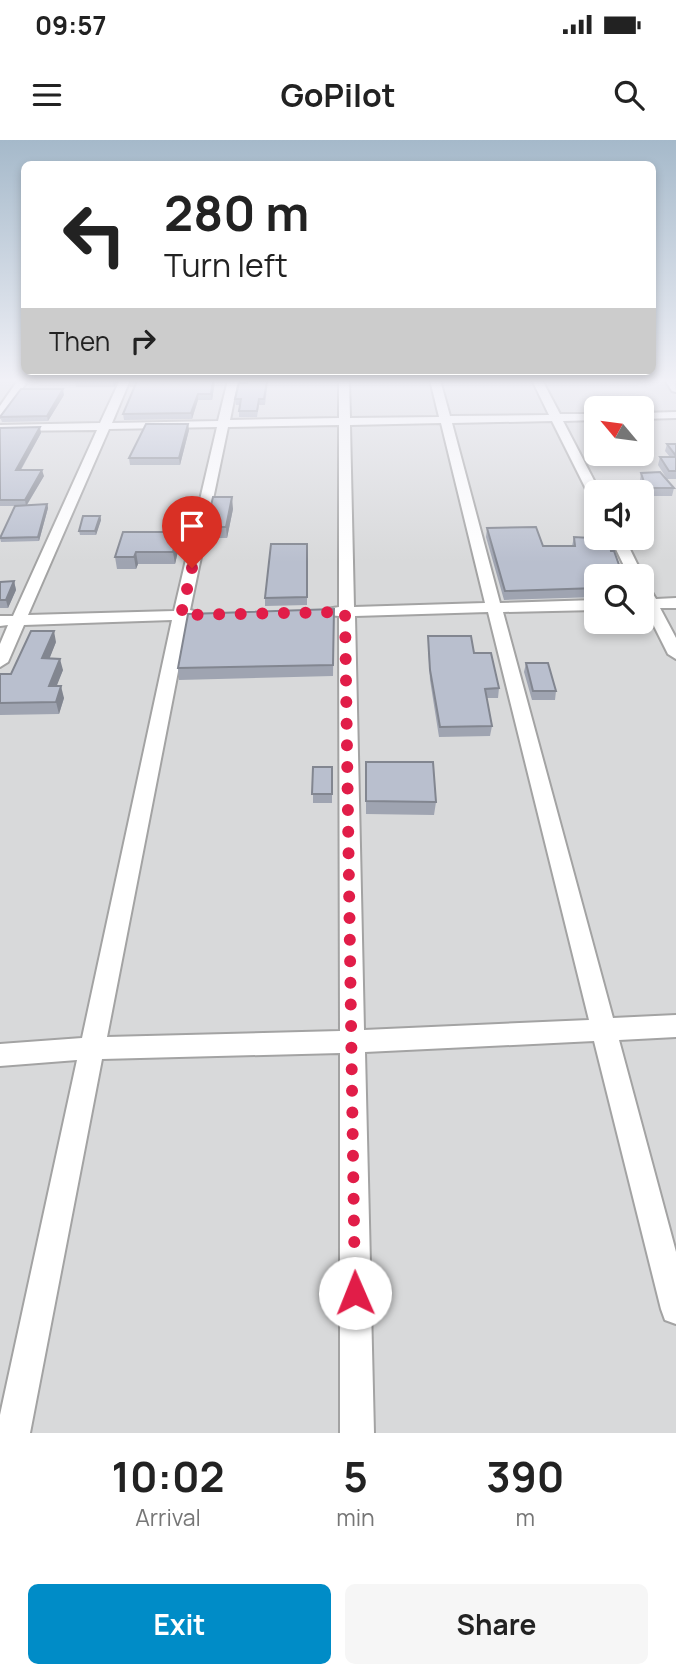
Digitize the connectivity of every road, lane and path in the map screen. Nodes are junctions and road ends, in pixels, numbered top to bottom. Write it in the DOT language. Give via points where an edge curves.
graph roads {
  1 [pos="98,440"];
  2 [pos="219,440"];
  3 [pos="344,440"];
  4 [pos="451,440"];
  5 [pos="567,440"];
  6 [pos="587,480"];
  7 [pos="676,603"];
  8 [pos="654,604"];
  9 [pos="584,605"];
  10 [pos="494,608"];
  11 [pos="318,612"];
  12 [pos="345,612"];
  13 [pos="181,615"];
  14 [pos="209,615"];
  15 [pos="654,617"];
  16 [pos="19,620"];
  17 [pos="0,621"];
  18 [pos="676,654"];
  19 [pos="0,662"];
  20 [pos="676,1026"];
  21 [pos="603,1030"];
  22 [pos="351,1042"];
  23 [pos="92,1048"];
  24 [pos="0,1055"];
  25 [pos="676,1309"];
  26 [pos="13,1433"];
  27 [pos="357,1433"];
  1 -- 16 [label="street"];
  2 -- 13 [label="street"];
  3 -- 12 [label="street"];
  4 -- 10 [label="street"];
  5 -- 6 [label="street"];
  7 -- 8 [label="street"];
  9 -- 10 [label="street"];
  10 -- 12 [label="street"];
  10 -- 21 [label="street"];
  11 -- 12 [label="street"];
  12 -- 22 [label="street"];
  13 -- 14 [label="street"];
  13 -- 16 [label="street"];
  13 -- 23 [label="street"];
  15 -- 18 [label="street"];
  16 -- 17 [label="street"];
  16 -- 19 [label="street"];
  20 -- 21 [label="street"];
  21 -- 22 [label="street"];
  21 -- 25 [label="street"];
  22 -- 23 [label="street"];
  22 -- 27 [label="street"];
  23 -- 24 [label="street"];
  23 -- 26 [label="street"];
}
